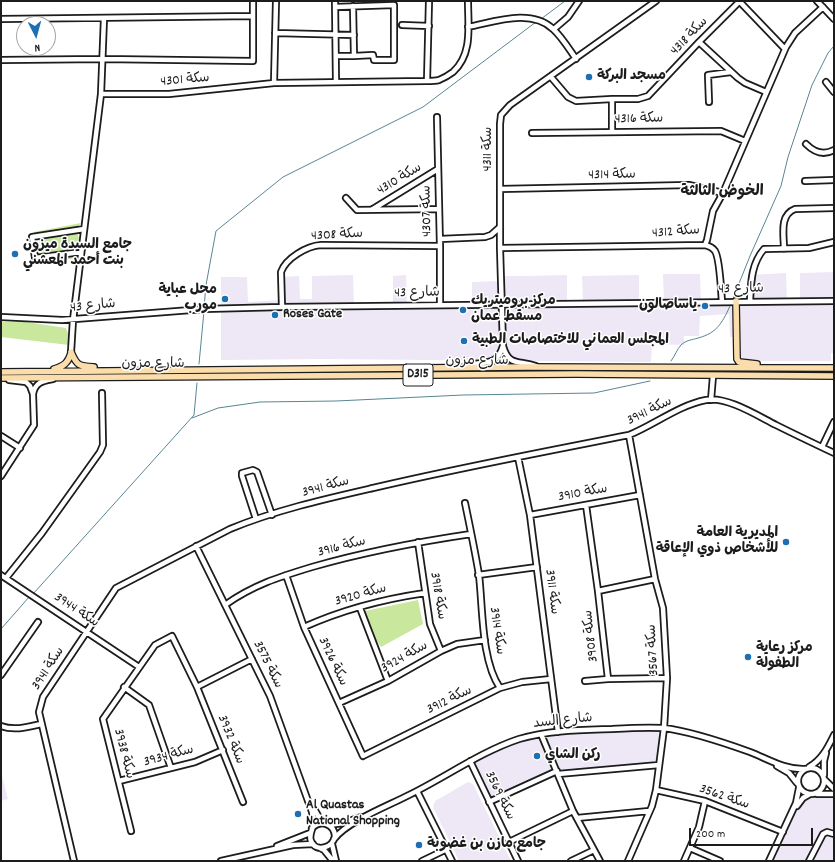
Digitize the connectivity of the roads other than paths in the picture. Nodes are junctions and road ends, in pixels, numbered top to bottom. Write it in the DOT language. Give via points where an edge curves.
graph roads {
  1 [pos="253,1"];
  2 [pos="276,1"];
  3 [pos="335,1"];
  4 [pos="430,1"];
  5 [pos="468,1"];
  6 [pos="578,1"];
  7 [pos="656,1"];
  8 [pos="740,1"];
  9 [pos="818,1"];
  10 [pos="353,6"];
  11 [pos="335,7"];
  12 [pos="823,7"];
  13 [pos="253,16"];
  14 [pos="104,18"];
  15 [pos="1,19"];
  16 [pos="834,19"];
  17 [pos="402,25"];
  18 [pos="429,26"];
  19 [pos="468,27"];
  20 [pos="554,29"];
  21 [pos="275,33"];
  22 [pos="335,34"];
  23 [pos="354,35"];
  24 [pos="699,42"];
  25 [pos="785,49"];
  26 [pos="336,56"];
  27 [pos="354,56"];
  28 [pos="576,59"];
  29 [pos="1,60"];
  30 [pos="103,60"];
  31 [pos="731,72"];
  32 [pos="551,77"];
  33 [pos="427,81"];
  34 [pos="336,82"];
  35 [pos="826,82"];
  36 [pos="274,83"];
  37 [pos="766,92"];
  38 [pos="834,92"];
  39 [pos="101,94"];
  40 [pos="612,99"];
  41 [pos="709,102"];
  42 [pos="437,117"];
  43 [pos="612,132"];
  44 [pos="532,133"];
  45 [pos="745,141"];
  46 [pos="806,144"];
  47 [pos="834,150"];
  48 [pos="438,169"];
  49 [pos="834,180"];
  50 [pos="805,181"];
  51 [pos="500,189"];
  52 [pos="723,193"];
  53 [pos="346,198"];
  54 [pos="834,208"];
  55 [pos="373,209"];
  56 [pos="439,209"];
  57 [pos="500,227"];
  58 [pos="84,229"];
  59 [pos="440,239"];
  60 [pos="834,242"];
  61 [pos="705,245"];
  62 [pos="440,246"];
  63 [pos="500,248"];
  64 [pos="784,249"];
  65 [pos="81,252"];
  66 [pos="736,301"];
  67 [pos="750,301"];
  68 [pos="834,301"];
  69 [pos="722,302"];
  70 [pos="501,304"];
  71 [pos="440,305"];
  72 [pos="282,307"];
  73 [pos="1,317"];
  74 [pos="73,320"];
  75 [pos="503,346"];
  76 [pos="71,352"];
  77 [pos="462,368"];
  78 [pos="539,368"];
  79 [pos="812,368"];
  80 [pos="834,368"];
  81 [pos="126,370"];
  82 [pos="42,371"];
  83 [pos="1,372"];
  84 [pos="713,376"];
  85 [pos="834,376"];
  86 [pos="64,377"];
  87 [pos="1,379"];
  88 [pos="102,393"];
  89 [pos="33,394"];
  90 [pos="711,400"];
  91 [pos="834,422"];
  92 [pos="629,435"];
  93 [pos="1,436"];
  94 [pos="822,447"];
  95 [pos="20,448"];
  96 [pos="834,453"];
  97 [pos="518,456"];
  98 [pos="1,476"];
  99 [pos="640,495"];
  100 [pos="465,503"];
  101 [pos="586,505"];
  102 [pos="272,515"];
  103 [pos="530,515"];
  104 [pos="256,519"];
  105 [pos="471,534"];
  106 [pos="418,542"];
  107 [pos="196,546"];
  108 [pos="537,567"];
  109 [pos="286,575"];
  110 [pos="478,575"];
  111 [pos="3,576"];
  112 [pos="656,579"];
  113 [pos="598,591"];
  114 [pos="425,593"];
  115 [pos="225,605"];
  116 [pos="360,608"];
  117 [pos="38,622"];
  118 [pos="304,627"];
  119 [pos="87,632"];
  120 [pos="485,640"];
  121 [pos="441,651"];
  122 [pos="252,659"];
  123 [pos="139,667"];
  124 [pos="1,675"];
  125 [pos="551,678"];
  126 [pos="667,678"];
  127 [pos="608,679"];
  128 [pos="388,681"];
  129 [pos="585,681"];
  130 [pos="124,687"];
  131 [pos="196,687"];
  132 [pos="500,688"];
  133 [pos="339,703"];
  134 [pos="41,724"];
  135 [pos="1,726"];
  136 [pos="664,728"];
  137 [pos="558,732"];
  138 [pos="541,734"];
  139 [pos="834,735"];
  140 [pos="829,745"];
  141 [pos="223,750"];
  142 [pos="363,756"];
  143 [pos="470,761"];
  144 [pos="773,762"];
  145 [pos="659,765"];
  146 [pos="171,768"];
  147 [pos="807,768"];
  148 [pos="558,773"];
  149 [pos="824,778"];
  150 [pos="119,781"];
  151 [pos="798,786"];
  152 [pos="834,789"];
  153 [pos="656,790"];
  154 [pos="417,791"];
  155 [pos="813,794"];
  156 [pos="834,794"];
  157 [pos="308,799"];
  158 [pos="705,801"];
  159 [pos="243,802"];
  160 [pos="490,802"];
  161 [pos="573,811"];
  162 [pos="649,811"];
  163 [pos="792,812"];
  164 [pos="368,815"];
  165 [pos="577,818"];
  166 [pos="327,824"];
  167 [pos="131,831"];
  168 [pos="311,831"];
  169 [pos="783,832"];
  170 [pos="834,834"];
  171 [pos="333,842"];
  172 [pos="509,842"];
  173 [pos="313,844"];
  174 [pos="319,847"];
  175 [pos="690,848"];
  176 [pos="447,849"];
  177 [pos="594,850"];
  178 [pos="256,852"];
  179 [pos="74,861"];
  180 [pos="221,861"];
  181 [pos="335,861"];
  182 [pos="422,861"];
  183 [pos="452,861"];
  184 [pos="518,861"];
  185 [pos="571,861"];
  186 [pos="600,861"];
  187 [pos="628,861"];
  188 [pos="684,861"];
  189 [pos="720,861"];
  190 [pos="769,861"];
  191 [pos="808,861"];
  1 -- 13 [label="street"];
  2 -- 21 [label="street"];
  3 -- 11 [label="street"];
  4 -- 18 [label="street"];
  5 -- 19 [label="street, سكة 4301"];
  6 -- 20 [label="street" via="568,17"];
  7 -- 28 [label="street, سكة 4311"];
  8 -- 24 [label="street, سكة 4318"];
  8 -- 25 [label="street"];
  9 -- 12 [label="street"];
  10 -- 11 [label="street"];
  10 -- 23 [label="street"];
  10 -- 27 [label="street" via="394,5 394,60 374,60 373,55"];
  11 -- 22 [label="street"];
  12 -- 16 [label="street"];
  12 -- 25 [label="street, سكة 4312" via="795,32"];
  13 -- 14 [label="street"];
  13 -- 30 [label="street" via="252,61"];
  14 -- 15 [label="street"];
  14 -- 30 [label="street"];
  17 -- 18 [label="street"];
  18 -- 33 [label="street"];
  19 -- 20 [label="street" via="524,18 544,22"];
  19 -- 33 [label="street, سكة 4301" via="466,51 458,67 440,80"];
  20 -- 28 [label="street"];
  21 -- 22 [label="street"];
  21 -- 36 [label="street"];
  22 -- 23 [label="street"];
  22 -- 26 [label="street"];
  23 -- 27 [label="street"];
  24 -- 31 [label="street"];
  24 -- 40 [label="street, سكة 4318" via="648,96 638,100"];
  25 -- 37 [label="street, سكة 4312"];
  26 -- 27 [label="street"];
  26 -- 34 [label="street"];
  28 -- 32 [label="street, سكة 4311"];
  29 -- 30 [label="street"];
  30 -- 39 [label="street"];
  31 -- 37 [label="street" via="745,83"];
  31 -- 41 [label="street" via="708,75"];
  32 -- 40 [label="street, سكة 4318" via="568,97 576,101"];
  32 -- 51 [label="street, سكة 4311" via="510,105 501,115"];
  33 -- 34 [label="street, سكة 4301"];
  34 -- 36 [label="street, سكة 4301"];
  35 -- 38 [label="street"];
  36 -- 39 [label="street, سكة 4301" via="169,94"];
  37 -- 45 [label="street, سكة 4312"];
  39 -- 58 [label="street"];
  40 -- 43 [label="street"];
  42 -- 48 [label="street, سكة 4307"];
  43 -- 44 [label="street, سكة 4316"];
  43 -- 45 [label="street, سكة 4316" via="721,131"];
  45 -- 52 [label="street, سكة 4312"];
  46 -- 47 [label="street" via="818,152"];
  48 -- 55 [label="street, سكة 4310"];
  48 -- 56 [label="street, سكة 4307"];
  49 -- 50 [label="street"];
  51 -- 52 [label="street, سكة 4314" via="689,185"];
  51 -- 57 [label="street, سكة 4311"];
  52 -- 61 [label="street, سكة 4312" via="713,211"];
  53 -- 55 [label="street, سكة 4310" via="357,210"];
  54 -- 64 [label="street" via="790,212 784,220"];
  55 -- 56 [label="street, سكة 4310"];
  56 -- 59 [label="street, سكة 4307"];
  57 -- 59 [label="street" via="485,237"];
  57 -- 63 [label="street, سكة 4311"];
  58 -- 65 [label="street"];
  58 -- 65 [label="street" via="32,237 35,258"];
  59 -- 62 [label="street, سكة 4307"];
  60 -- 64 [label="street" via="809,248"];
  61 -- 63 [label="street, سكة 4312"];
  61 -- 69 [label="street" via="716,253"];
  62 -- 71 [label="street, سكة 4307"];
  62 -- 72 [label="street, سكة 4308" via="309,247 282,267"];
  63 -- 70 [label="street, سكة 4311"];
  64 -- 67 [label="street" via="762,251 753,272"];
  65 -- 74 [label="street"];
  66 -- 67 [label="street, شارع 43"];
  66 -- 69 [label="street, شارع 43"];
  66 -- 79 [label="main road" via="739,362"];
  67 -- 68 [label="street, شارع 43"];
  69 -- 70 [label="street, شارع 43"];
  70 -- 71 [label="street, شارع 43"];
  70 -- 75 [label="street, سكة 4311"];
  71 -- 72 [label="street, شارع 43"];
  72 -- 74 [label="street, شارع 43" via="204,309"];
  73 -- 74 [label="street, شارع 43"];
  74 -- 76 [label="street"];
  75 -- 77 [label="street" via="500,355 494,361 470,364"];
  75 -- 78 [label="street" via="506,355 512,361"];
  76 -- 81 [label="main road" via="76,364 80,366"];
  76 -- 82 [label="main road" via="69,360 62,367"];
  77 -- 78 [label="main road, شارع مزون / D315"];
  77 -- 81 [label="main road, شارع مزون / D315"];
  78 -- 79 [label="main road, شارع مزون / D315"];
  79 -- 80 [label="main road, شارع مزون / D315"];
  81 -- 82 [label="main road, شارع مزون / D315"];
  82 -- 83 [label="main road, شارع مزون / D315"];
  84 -- 85 [label="main road, شارع مزون / D315"];
  84 -- 86 [label="main road, شارع مزون / D315" via="568,374"];
  84 -- 90 [label="street"];
  86 -- 87 [label="main road, شارع مزون / D315"];
  86 -- 89 [label="street" via="39,382"];
  87 -- 89 [label="street" via="26,382"];
  88 -- 111 [label="street" via="103,446 100,452 42,533"];
  89 -- 95 [label="street" via="34,425"];
  90 -- 92 [label="street, سكة 3941" via="680,409"];
  90 -- 94 [label="street, سكة 3941" via="737,406"];
  91 -- 94 [label="street"];
  92 -- 97 [label="street, سكة 3941"];
  92 -- 99 [label="street, سكة 3567"];
  93 -- 95 [label="street"];
  94 -- 96 [label="street, سكة 3941"];
  95 -- 98 [label="street"];
  97 -- 102 [label="street, سكة 3941" via="333,497"];
  97 -- 103 [label="street, سكة 3911"];
  99 -- 101 [label="street, سكة 3910"];
  99 -- 112 [label="street, سكة 3567"];
  100 -- 105 [label="street, سكة 3914"];
  101 -- 103 [label="street, سكة 3910"];
  101 -- 113 [label="street, سكة 3908"];
  102 -- 104 [label="street, سكة 3941"];
  102 -- 104 [label="street" via="258,472 253,470 242,473 242,476"];
  103 -- 108 [label="street, سكة 3911"];
  104 -- 107 [label="street, سكة 3941"];
  105 -- 106 [label="street, سكة 3916"];
  105 -- 110 [label="street, سكة 3914"];
  106 -- 109 [label="street, سكة 3916" via="347,557"];
  106 -- 114 [label="street, سكة 3918"];
  107 -- 115 [label="street, سكة 3575"];
  107 -- 119 [label="street, سكة 3941" via="116,588"];
  108 -- 110 [label="street"];
  108 -- 125 [label="street, سكة 3911"];
  109 -- 115 [label="street, سكة 3916" via="241,593"];
  109 -- 118 [label="street, سكة 3926"];
  110 -- 120 [label="street, سكة 3914"];
  111 -- 119 [label="street, سكة 3944"];
  112 -- 113 [label="street, سكة 3908"];
  112 -- 126 [label="street, سكة 3567" via="663,608"];
  113 -- 127 [label="street, سكة 3908"];
  114 -- 116 [label="street, سكة 3920" via="398,597"];
  114 -- 121 [label="street, سكة 3918" via="430,624"];
  115 -- 122 [label="street, سكة 3575"];
  116 -- 118 [label="street, سكة 3920" via="328,616"];
  116 -- 128 [label="street"];
  117 -- 124 [label="street"];
  118 -- 133 [label="street, سكة 3926"];
  119 -- 123 [label="street, سكة 3944"];
  119 -- 134 [label="street, سكة 3941" via="43,697 39,712"];
  120 -- 121 [label="street, سكة 3924" via="457,644"];
  120 -- 132 [label="street, سكة 3914" via="492,674"];
  121 -- 128 [label="street, سكة 3924"];
  122 -- 131 [label="street"];
  122 -- 157 [label="street, سكة 3575" via="270,696"];
  123 -- 130 [label="street, سكة 3932"];
  123 -- 131 [label="street, سكة 3932" via="155,645 172,636"];
  125 -- 132 [label="street, سكة 3912"];
  125 -- 137 [label="street, سكة 3911"];
  126 -- 127 [label="street"];
  126 -- 136 [label="street, سكة 3567"];
  127 -- 129 [label="street"];
  128 -- 133 [label="street, سكة 3924"];
  130 -- 146 [label="street" via="149,705"];
  130 -- 150 [label="street, سكة 3938" via="103,719"];
  131 -- 141 [label="street, سكة 3932"];
  132 -- 142 [label="street, سكة 3912"];
  133 -- 142 [label="street, سكة 3926"];
  134 -- 135 [label="street" via="23,728"];
  134 -- 179 [label="street, سكة 3941"];
  136 -- 137 [label="street, شارع السد"];
  136 -- 144 [label="street, شارع السد" via="702,737"];
  136 -- 145 [label="street, سكة 3567"];
  137 -- 138 [label="street, شارع السد"];
  138 -- 143 [label="street, شارع السد" via="519,739"];
  138 -- 148 [label="street"];
  139 -- 140 [label="street"];
  140 -- 147 [label="street" via="820,759"];
  140 -- 149 [label="street" via="824,762"];
  141 -- 146 [label="street, سكة 3934" via="195,762"];
  141 -- 159 [label="street, سكة 3932"];
  143 -- 154 [label="street, شارع السد"];
  143 -- 160 [label="street, سكة 3569"];
  144 -- 147 [label="street, شارع السد" via="794,768"];
  144 -- 151 [label="street, شارع السد" via="788,773"];
  145 -- 148 [label="street"];
  145 -- 153 [label="street, سكة 3567"];
  146 -- 150 [label="street, سكة 3934"];
  147 -- 149 [label="street" via="818,769"];
  147 -- 151 [label="street" via="798,775"];
  148 -- 160 [label="street"];
  148 -- 161 [label="street"];
  149 -- 152 [label="street"];
  149 -- 155 [label="street" via="822,789"];
  150 -- 167 [label="street, سكة 3938"];
  151 -- 155 [label="street" via="802,791"];
  151 -- 163 [label="street" via="798,798"];
  153 -- 158 [label="street, سكة 3562"];
  153 -- 162 [label="street, سكة 3567"];
  154 -- 164 [label="street, شارع السد"];
  154 -- 176 [label="street"];
  155 -- 156 [label="street"];
  155 -- 163 [label="street" via="801,800"];
  157 -- 166 [label="street, سكة 3575" via="320,819"];
  157 -- 168 [label="street, سكة 3575" via="314,822"];
  158 -- 169 [label="street, سكة 3562"];
  158 -- 175 [label="street" via="699,827"];
  160 -- 172 [label="street, سكة 3569"];
  161 -- 165 [label="street"];
  161 -- 172 [label="street"];
  162 -- 165 [label="street"];
  162 -- 187 [label="street, سكة 3567"];
  163 -- 169 [label="street"];
  164 -- 166 [label="street, شارع السد" via="343,823"];
  164 -- 171 [label="street, شارع السد" via="338,834"];
  165 -- 177 [label="street"];
  166 -- 168 [label="street" via="318,824"];
  166 -- 171 [label="street" via="333,830"];
  168 -- 173 [label="street"];
  168 -- 178 [label="street"];
  169 -- 190 [label="street"];
  170 -- 191 [label="street" via="823,834"];
  171 -- 174 [label="street" via="326,847"];
  171 -- 181 [label="street"];
  172 -- 184 [label="street, سكة 3569"];
  173 -- 174 [label="street"];
  173 -- 178 [label="street"];
  174 -- 181 [label="street"];
  175 -- 188 [label="street"];
  175 -- 189 [label="street"];
  176 -- 182 [label="street"];
  176 -- 183 [label="street"];
  177 -- 185 [label="street"];
  177 -- 186 [label="street"];
  178 -- 180 [label="street"];
}
